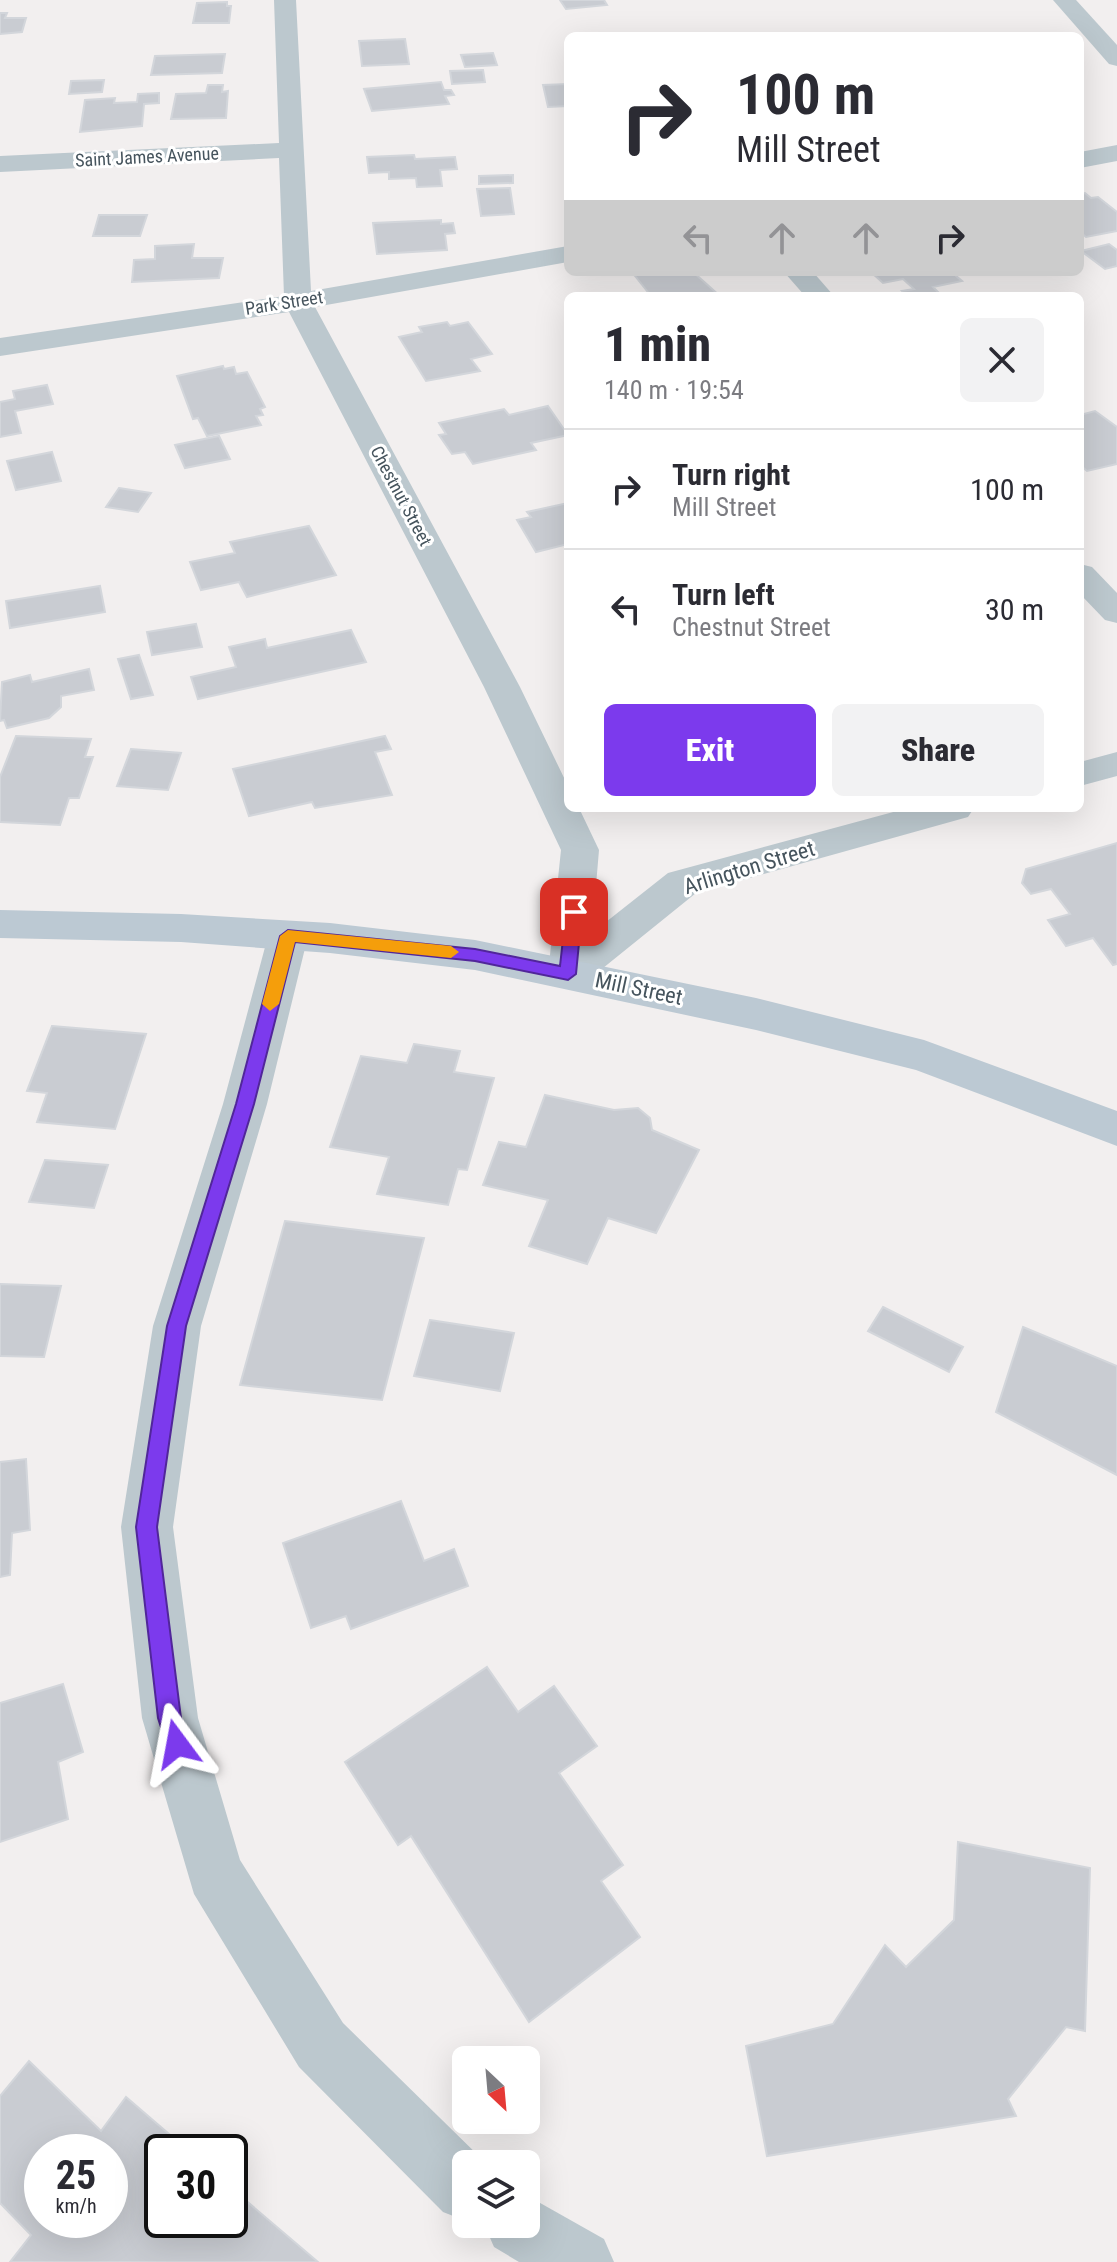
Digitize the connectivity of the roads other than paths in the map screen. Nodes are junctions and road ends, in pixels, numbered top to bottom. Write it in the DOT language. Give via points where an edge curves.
graph roads {
  1 [pos="285,0"];
  2 [pos="1064,0"];
  3 [pos="1117,59"];
  4 [pos="293,150"];
  5 [pos="1117,153"];
  6 [pos="1084,159"];
  7 [pos="0,164"];
  8 [pos="564,255"];
  9 [pos="802,276"];
  10 [pos="816,292"];
  11 [pos="298,302"];
  12 [pos="0,347"];
  13 [pos="1084,578"];
  14 [pos="1117,613"];
  15 [pos="1117,764"];
  16 [pos="1084,773"];
  17 [pos="940,812"];
  18 [pos="0,924"];
  19 [pos="288,936"];
  20 [pos="568,974"];
  21 [pos="1117,1129"];
  22 [pos="452,2175"];
  23 [pos="540,2238"];
  24 [pos="581,2262"];
  1 -- 4 [label="street, Chestnut Street"];
  2 -- 3 [label="street"];
  4 -- 7 [label="street, Saint James Avenue"];
  4 -- 11 [label="street, Chestnut Street"];
  5 -- 6 [label="street"];
  8 -- 11 [label="street, Park Street"];
  9 -- 10 [label="street"];
  11 -- 12 [label="street, Park Street"];
  11 -- 20 [label="street, Chestnut Street" via="502,687 580,850"];
  13 -- 14 [label="street"];
  15 -- 16 [label="street"];
  17 -- 20 [label="street, Arlington Street" via="682,883"];
  18 -- 19 [label="main road, Mill Street"];
  19 -- 20 [label="main road, Mill Street" via="475,955"];
  19 -- 22 [label="street" via="245,1104 177,1326 147,1527 170,1718 215,1873 239,1913 321,2045"];
  20 -- 21 [label="main road, Mill Street" via="924,1056"];
  23 -- 24 [label="street"];
}
